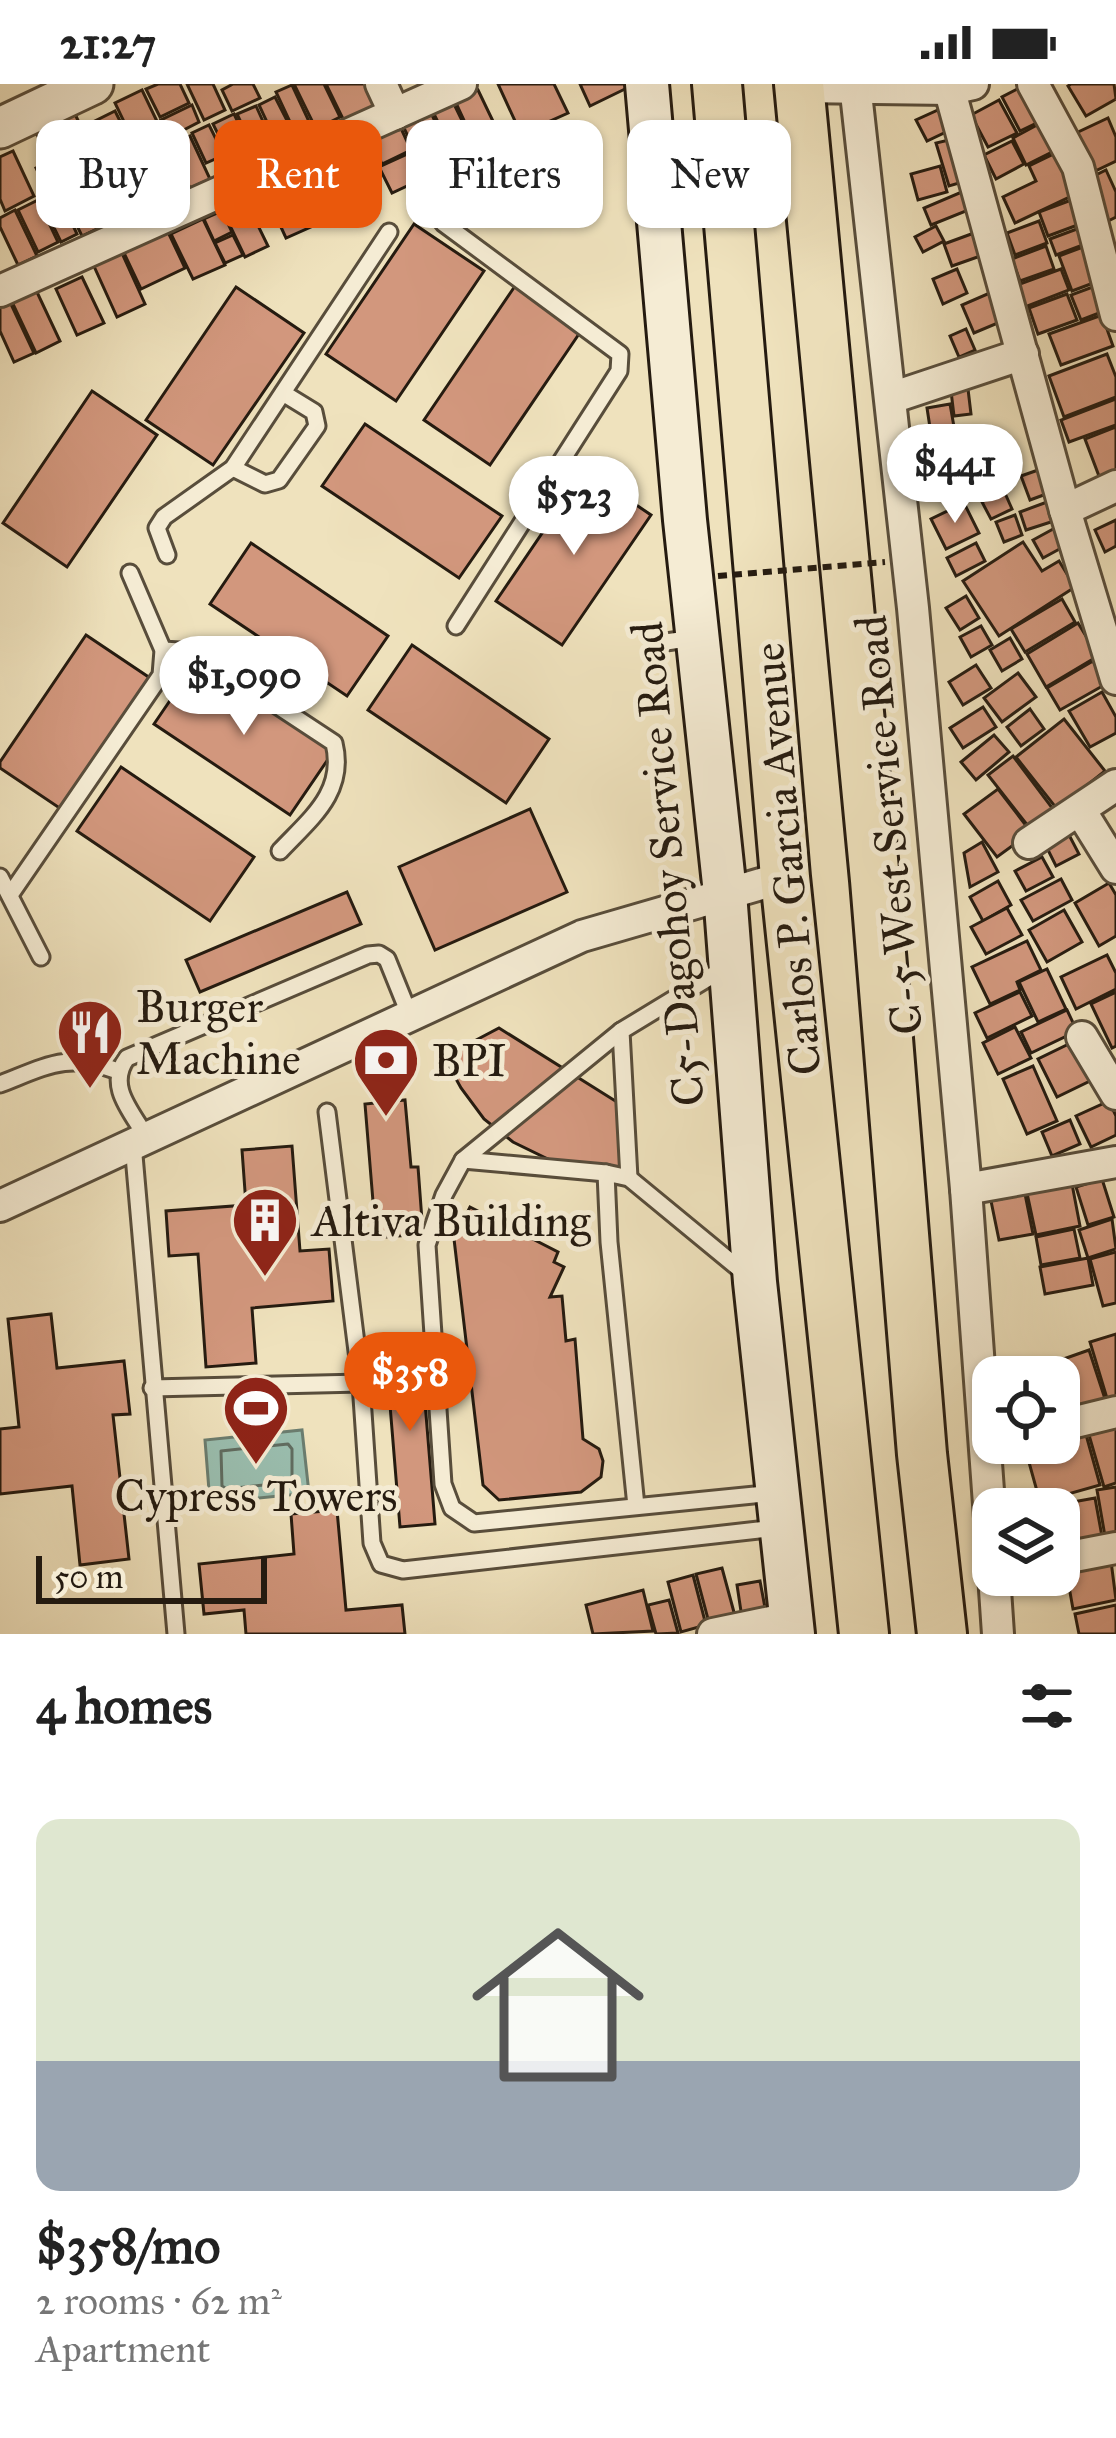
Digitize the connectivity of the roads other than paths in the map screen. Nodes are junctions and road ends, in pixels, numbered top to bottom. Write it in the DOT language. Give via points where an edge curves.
graph roads {
  1 [pos="93,84"];
  2 [pos="381,84"];
  3 [pos="461,84"];
  4 [pos="647,84"];
  5 [pos="717,84"];
  6 [pos="1034,84"];
  7 [pos="799,85"];
  8 [pos="855,86"];
  9 [pos="957,86"];
  10 [pos="395,114"];
  11 [pos="0,128"];
  12 [pos="449,228"];
  13 [pos="389,232"];
  14 [pos="1107,233"];
  15 [pos="0,291"];
  16 [pos="1116,315"];
  17 [pos="1023,354"];
  18 [pos="283,393"];
  19 [pos="891,398"];
  20 [pos="233,468"];
  21 [pos="1116,486"];
  22 [pos="1065,510"];
  23 [pos="167,555"];
  24 [pos="130,573"];
  25 [pos="456,626"];
  26 [pos="163,650"];
  27 [pos="1116,680"];
  28 [pos="1116,784"];
  29 [pos="1080,810"];
  30 [pos="1029,842"];
  31 [pos="280,851"];
  32 [pos="1116,868"];
  33 [pos="0,877"];
  34 [pos="785,877"];
  35 [pos="725,893"];
  36 [pos="10,895"];
  37 [pos="41,956"];
  38 [pos="730,965"];
  39 [pos="410,1016"];
  40 [pos="621,1031"];
  41 [pos="1082,1037"];
  42 [pos="118,1071"];
  43 [pos="0,1084"];
  44 [pos="1116,1094"];
  45 [pos="326,1112"];
  46 [pos="140,1141"];
  47 [pos="463,1160"];
  48 [pos="1116,1162"];
  49 [pos="607,1173"];
  50 [pos="629,1178"];
  51 [pos="966,1189"];
  52 [pos="0,1206"];
  53 [pos="755,1282"];
  54 [pos="981,1356"];
  55 [pos="361,1383"];
  56 [pos="152,1388"];
  57 [pos="1116,1412"];
  58 [pos="1080,1421"];
  59 [pos="636,1506"];
  60 [pos="778,1510"];
  61 [pos="1116,1548"];
  62 [pos="1080,1555"];
  63 [pos="995,1596"];
  64 [pos="792,1626"];
  65 [pos="176,1634"];
  66 [pos="713,1634"];
  67 [pos="864,1634"];
  68 [pos="941,1634"];
  69 [pos="998,1634"];
  1 -- 11 [label="street"];
  2 -- 10 [label="street"];
  3 -- 10 [label="street"];
  4 -- 35 [label="main road, C5-Dagohoy Service Road" via="682,640"];
  5 -- 34 [label="main road, Carlos P. Garcia Avenue"];
  6 -- 14 [label="street"];
  7 -- 8 [label="street"];
  7 -- 68 [label="main road, Carlos P. Garcia Avenue"];
  8 -- 9 [label="street"];
  8 -- 19 [label="street, C-5 West Service Road"];
  9 -- 17 [label="street"];
  10 -- 15 [label="street"];
  12 -- 25 [label="lane" via="620,354 619,371"];
  13 -- 18 [label="lane"];
  14 -- 16 [label="street"];
  17 -- 19 [label="street"];
  17 -- 22 [label="street"];
  18 -- 20 [label="lane"];
  18 -- 20 [label="lane" via="314,412 317,425 279,480 265,484"];
  19 -- 51 [label="street, C-5 West Service Road"];
  20 -- 23 [label="lane" via="164,517 158,528"];
  21 -- 22 [label="street"];
  22 -- 27 [label="street"];
  24 -- 26 [label="lane"];
  26 -- 31 [label="lane" via="196,652 334,743 340,768 321,807"];
  26 -- 36 [label="lane" via="161,675"];
  28 -- 29 [label="street"];
  29 -- 30 [label="street"];
  29 -- 32 [label="street"];
  33 -- 36 [label="lane"];
  34 -- 35 [label="street"];
  34 -- 67 [label="main road, Carlos P. Garcia Avenue"];
  35 -- 38 [label="main road, C5-Dagohoy Service Road"];
  35 -- 39 [label="street" via="582,936"];
  36 -- 37 [label="lane"];
  38 -- 40 [label="lane"];
  38 -- 53 [label="main road, C5-Dagohoy Service Road"];
  39 -- 42 [label="lane" via="387,959 368,955 127,1058"];
  39 -- 46 [label="street"];
  40 -- 47 [label="lane"];
  40 -- 50 [label="lane"];
  41 -- 44 [label="street"];
  42 -- 43 [label="lane" via="86,1059"];
  42 -- 46 [label="lane"];
  45 -- 55 [label="lane"];
  46 -- 52 [label="street"];
  46 -- 56 [label="lane"];
  47 -- 49 [label="lane"];
  47 -- 59 [label="lane" via="427,1245 442,1484 452,1508 474,1523"];
  48 -- 51 [label="street"];
  49 -- 50 [label="lane"];
  49 -- 59 [label="lane"];
  50 -- 53 [label="lane"];
  51 -- 54 [label="street, C-5 West Service Road"];
  53 -- 60 [label="main road, C5-Dagohoy Service Road"];
  55 -- 56 [label="lane"];
  55 -- 60 [label="lane" via="372,1543 381,1564 404,1570"];
  56 -- 65 [label="lane"];
  57 -- 58 [label="street"];
  59 -- 60 [label="lane"];
  60 -- 64 [label="main road, C5-Dagohoy Service Road"];
  61 -- 62 [label="street"];
  63 -- 69 [label="street"];
  64 -- 66 [label="street"];
}
